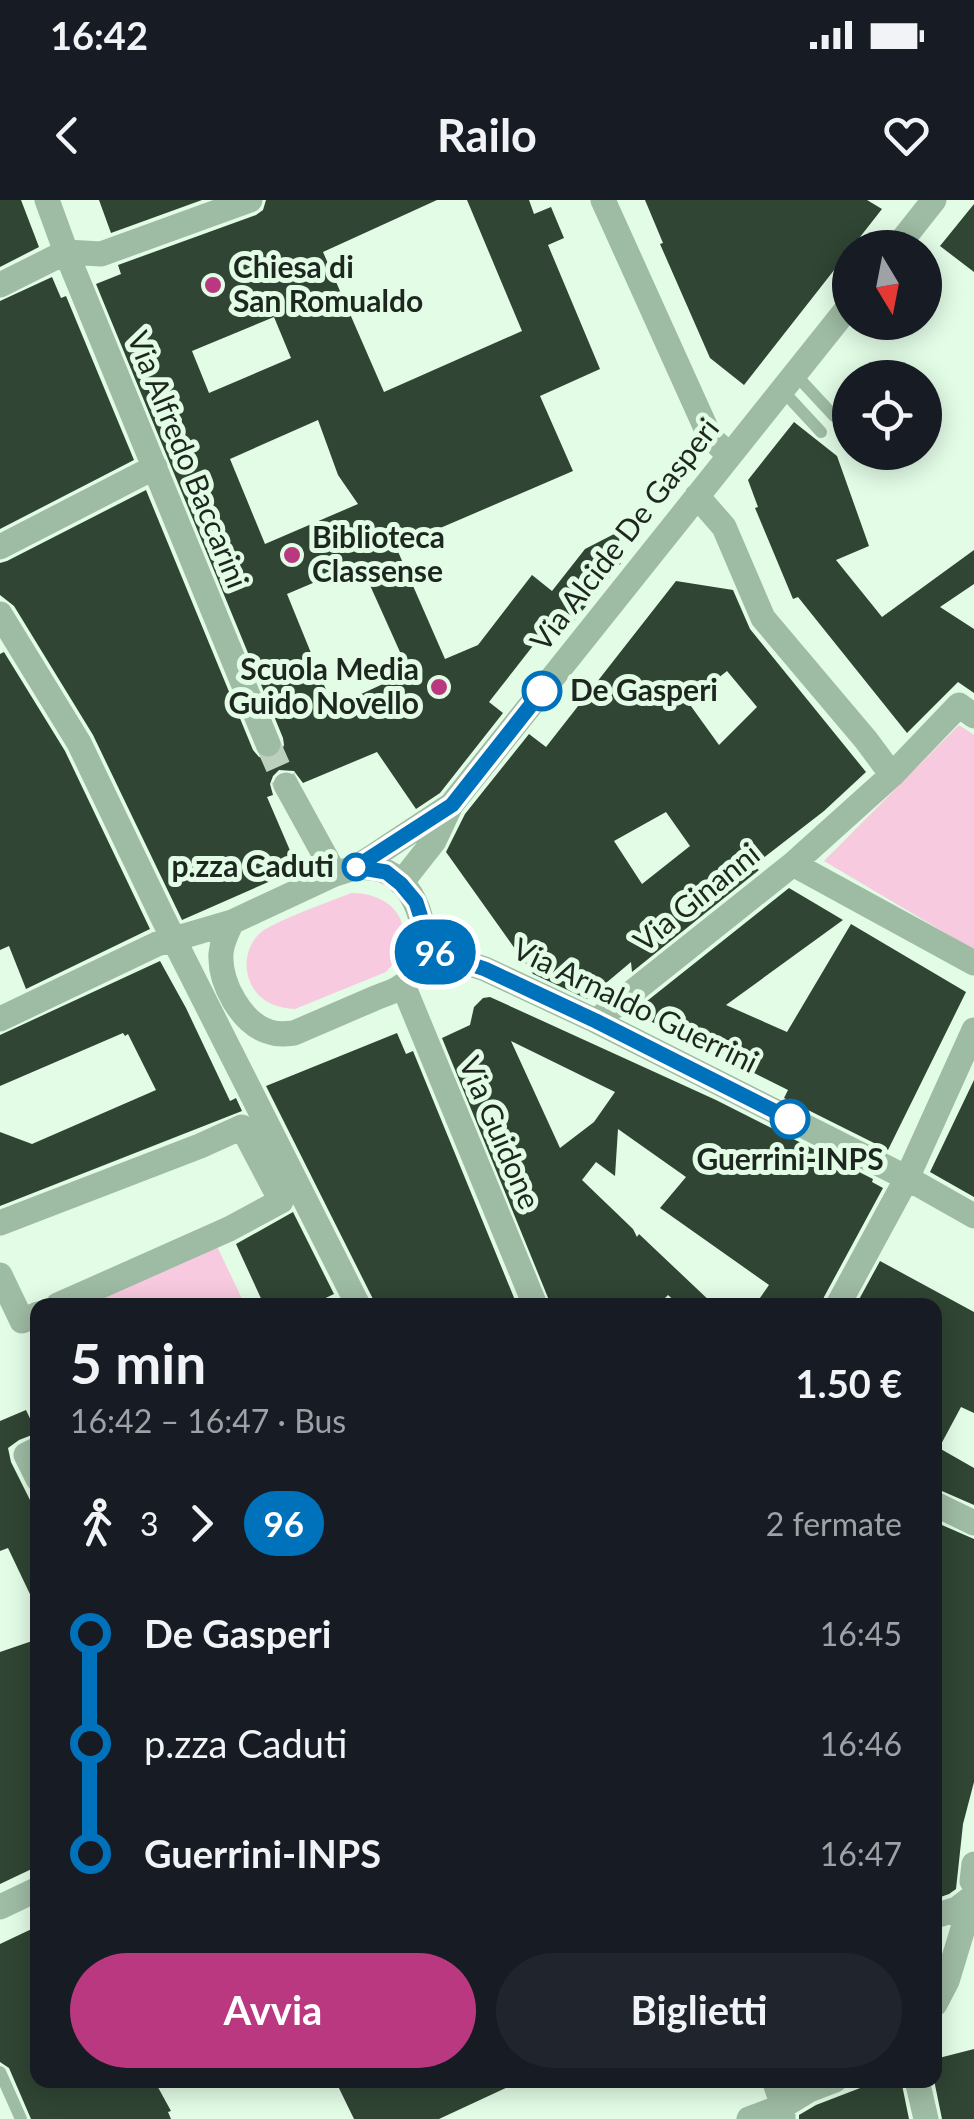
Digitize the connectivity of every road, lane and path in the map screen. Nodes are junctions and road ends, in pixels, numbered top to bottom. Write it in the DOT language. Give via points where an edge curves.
graph roads {
  1 [pos="47,200"];
  2 [pos="250,200"];
  3 [pos="604,200"];
  4 [pos="934,200"];
  5 [pos="910,230"];
  6 [pos="66,252"];
  7 [pos="0,285"];
  8 [pos="832,327"];
  9 [pos="788,382"];
  10 [pos="832,415"];
  11 [pos="821,432"];
  12 [pos="730,456"];
  13 [pos="154,466"];
  14 [pos="697,496"];
  15 [pos="0,547"];
  16 [pos="2,622"];
  17 [pos="974,716"];
  18 [pos="268,744"];
  19 [pos="892,775"];
  20 [pos="286,785"];
  21 [pos="452,805"];
  22 [pos="793,864"];
  23 [pos="346,871"];
  24 [pos="401,884"];
  25 [pos="232,922"];
  26 [pos="174,940"];
  27 [pos="422,948"];
  28 [pos="974,963"];
  29 [pos="404,985"];
  30 [pos="0,1018"];
  31 [pos="596,1021"];
  32 [pos="974,1030"];
  33 [pos="271,1157"];
  34 [pos="912,1167"];
  35 [pos="974,1216"];
  36 [pos="0,1222"];
  37 [pos="0,1275"];
  38 [pos="74,1298"];
  39 [pos="346,1298"];
  40 [pos="532,1298"];
  41 [pos="842,1298"];
  42 [pos="30,1318"];
  43 [pos="942,1507"];
  44 [pos="974,1523"];
  45 [pos="973,1884"];
  46 [pos="30,1893"];
  47 [pos="0,1906"];
  48 [pos="942,1913"];
  49 [pos="942,1991"];
  50 [pos="0,2072"];
  51 [pos="814,2088"];
  52 [pos="919,2088"];
  53 [pos="783,2112"];
  54 [pos="21,2119"];
  55 [pos="748,2119"];
  56 [pos="926,2119"];
  1 -- 6 [label="street, Via Alfredo Baccarini"];
  2 -- 6 [label="street" via="101,254"];
  3 -- 12 [label="street" via="710,437"];
  4 -- 5 [label="street"];
  6 -- 7 [label="street"];
  6 -- 13 [label="street, Via Alfredo Baccarini"];
  8 -- 9 [label="street, Via Alcide De Gasperi"];
  9 -- 10 [label="lane"];
  9 -- 11 [label="lane"];
  9 -- 12 [label="street, Via Alcide De Gasperi"];
  12 -- 14 [label="street, Via Alcide De Gasperi"];
  13 -- 15 [label="street"];
  13 -- 18 [label="street, Via Alfredo Baccarini"];
  14 -- 19 [label="street" via="724,528 763,618"];
  14 -- 21 [label="street, Via Alcide De Gasperi"];
  16 -- 26 [label="street" via="79,743"];
  17 -- 19 [label="street, Via Ginanni" via="960,706"];
  19 -- 22 [label="street, Via Ginanni"];
  20 -- 23 [label="street"];
  21 -- 23 [label="street, Via Alcide De Gasperi"];
  21 -- 24 [label="street, Via Alcide De Gasperi"];
  22 -- 28 [label="street"];
  22 -- 31 [label="street, Via Ginanni"];
  23 -- 24 [label="street" via="386,872"];
  23 -- 25 [label="street"];
  24 -- 27 [label="street" via="416,902"];
  25 -- 26 [label="street"];
  25 -- 29 [label="street" via="222,965 232,997 265,1031 294,1033"];
  26 -- 30 [label="street"];
  26 -- 33 [label="street" via="252,1093"];
  27 -- 29 [label="street"];
  27 -- 31 [label="street, Via Arnaldo Guerrini" via="485,969"];
  29 -- 40 [label="street, Via Guidone"];
  31 -- 34 [label="street, Via Arnaldo Guerrini"];
  32 -- 34 [label="street"];
  33 -- 36 [label="street" via="242,1127"];
  33 -- 38 [label="street" via="281,1201"];
  33 -- 39 [label="street"];
  34 -- 35 [label="street, Via Arnaldo Guerrini"];
  34 -- 41 [label="street"];
  37 -- 42 [label="street" via="22,1321"];
  43 -- 44 [label="street"];
  45 -- 48 [label="street" via="957,1908"];
  45 -- 49 [label="street"];
  46 -- 47 [label="street"];
  50 -- 54 [label="lane"];
  51 -- 53 [label="street"];
  52 -- 56 [label="street"];
  53 -- 55 [label="street"];
}
